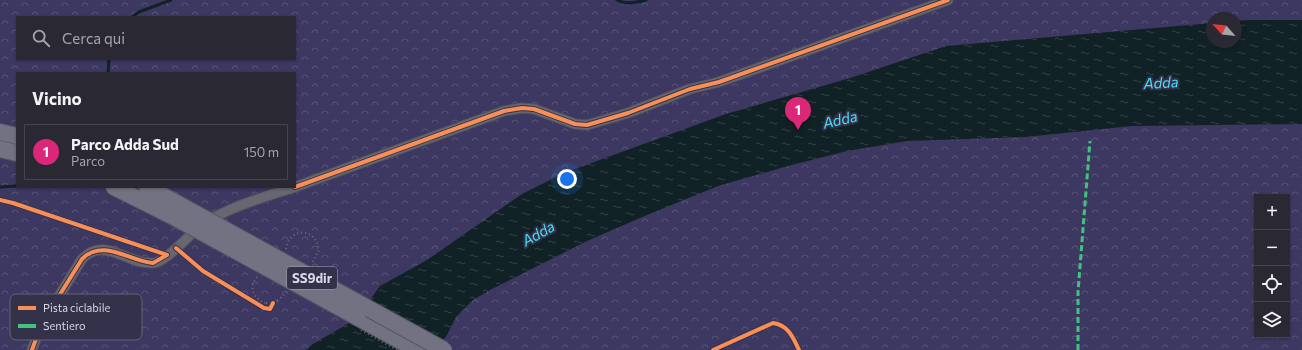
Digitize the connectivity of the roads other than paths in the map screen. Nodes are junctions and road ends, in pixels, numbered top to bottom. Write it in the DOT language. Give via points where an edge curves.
graph roads {
  1 [pos="948,0"];
  2 [pos="0,132"];
  3 [pos="16,136"];
  4 [pos="0,149"];
  5 [pos="16,153"];
  6 [pos="296,187"];
  7 [pos="117,188"];
  8 [pos="148,188"];
  9 [pos="292,188"];
  10 [pos="177,211"];
  11 [pos="60,294"];
  12 [pos="36,340"];
  13 [pos="32,350"];
  14 [pos="417,350"];
  15 [pos="444,350"];
  1 -- 6 [label="street" via="599,122 575,124 534,109 504,111"];
  2 -- 3 [label="highway"];
  4 -- 5 [label="highway"];
  7 -- 10 [label="highway, SS9dir"];
  8 -- 10 [label="highway, SS9dir"];
  9 -- 11 [label="street" via="218,215 158,262 148,262 101,249 88,253"];
  10 -- 14 [label="highway, SS9dir, bridge"];
  10 -- 15 [label="highway, SS9dir, bridge"];
  12 -- 13 [label="street"];
}
